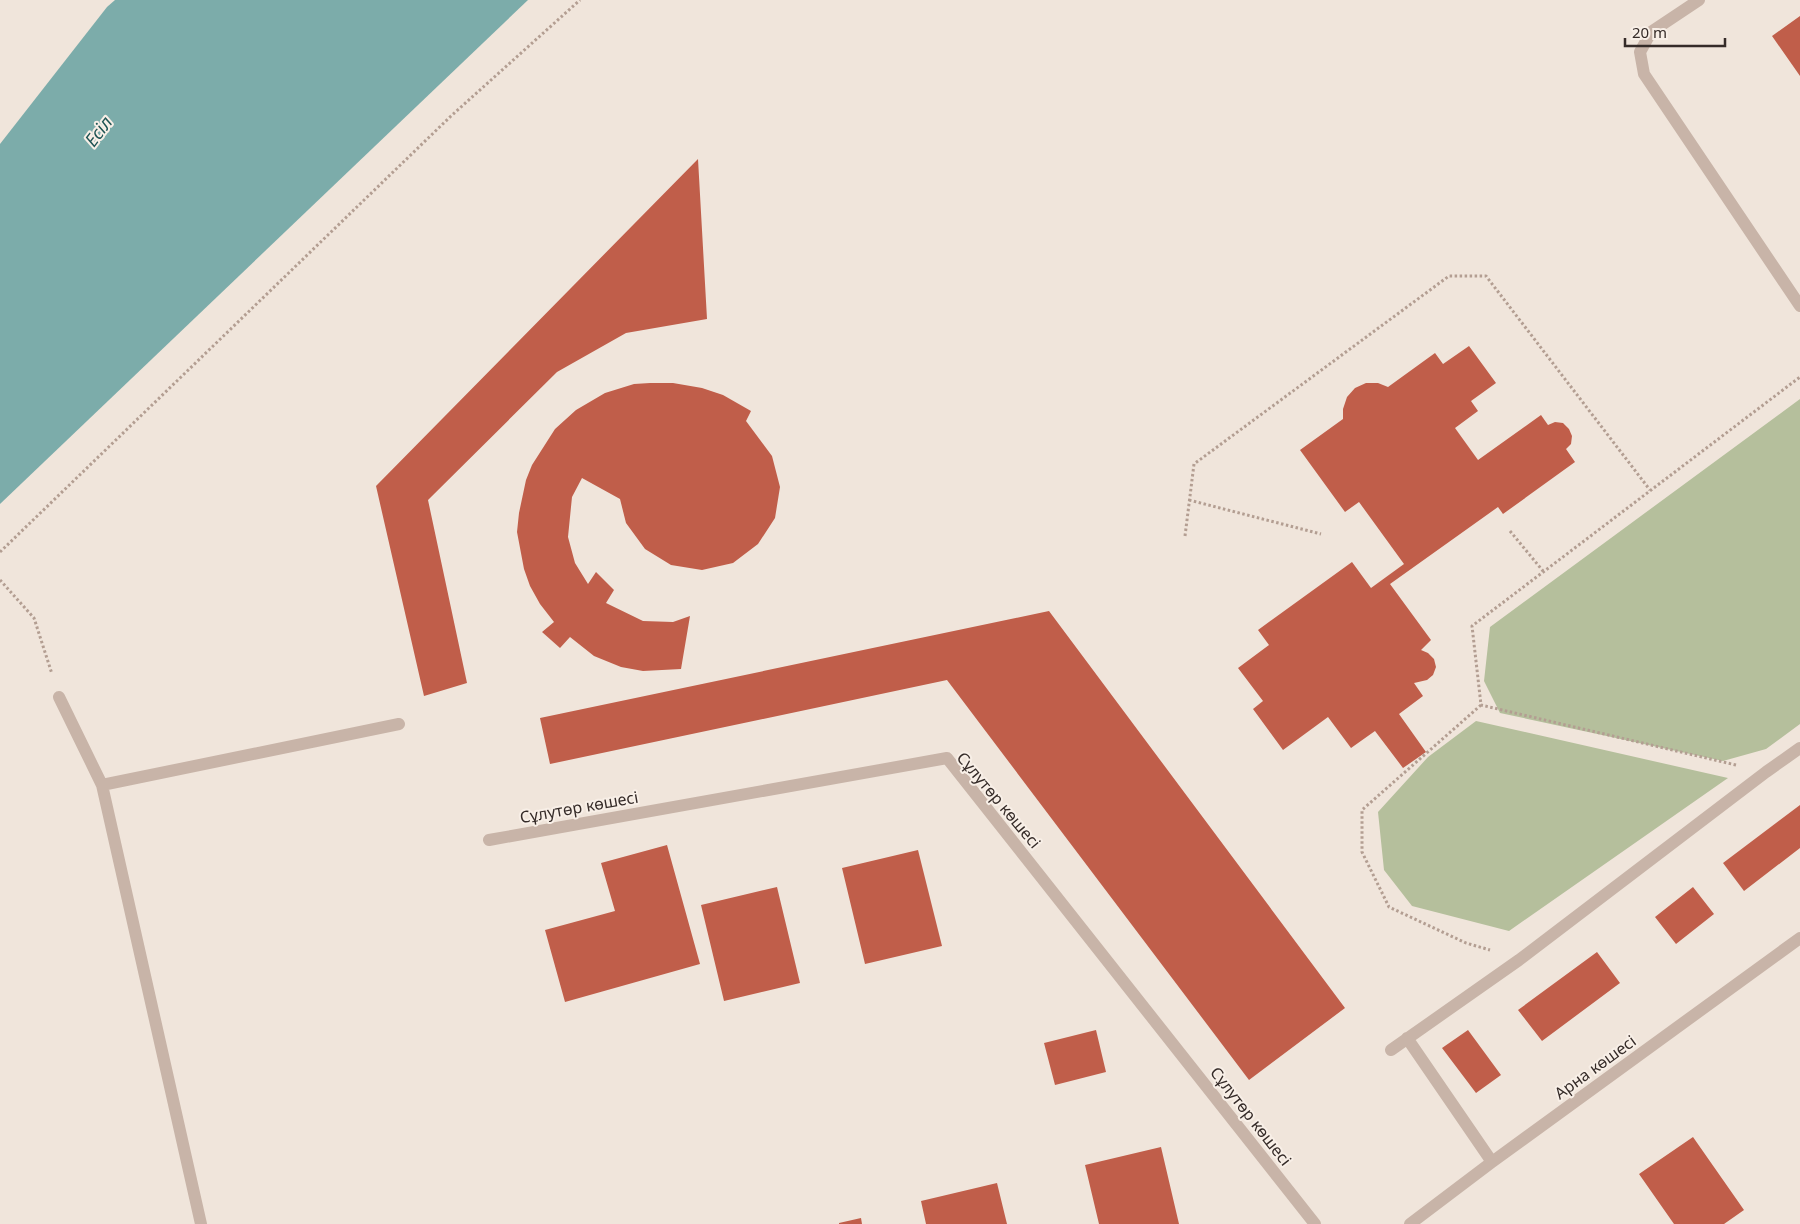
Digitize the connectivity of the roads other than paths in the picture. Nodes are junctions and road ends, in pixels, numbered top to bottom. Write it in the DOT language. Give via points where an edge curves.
graph roads {
  1 [pos="1699,0"];
  2 [pos="1800,306"];
  3 [pos="59,697"];
  4 [pos="399,724"];
  5 [pos="1800,748"];
  6 [pos="102,785"];
  7 [pos="489,840"];
  8 [pos="1800,938"];
  9 [pos="1407,1038"];
  10 [pos="1391,1050"];
  11 [pos="1492,1162"];
  12 [pos="201,1224"];
  13 [pos="1315,1224"];
  14 [pos="1410,1224"];
  1 -- 2 [label="street" via="1651,32 1640,52 1644,74"];
  3 -- 6 [label="street"];
  4 -- 6 [label="street"];
  5 -- 9 [label="street" via="1519,960"];
  6 -- 12 [label="street"];
  7 -- 13 [label="street, Сұлутөр көшесі" via="947,758"];
  8 -- 11 [label="street, Арна көшесі"];
  9 -- 10 [label="street"];
  9 -- 11 [label="street"];
  11 -- 14 [label="street, Арна көшесі"];
}
